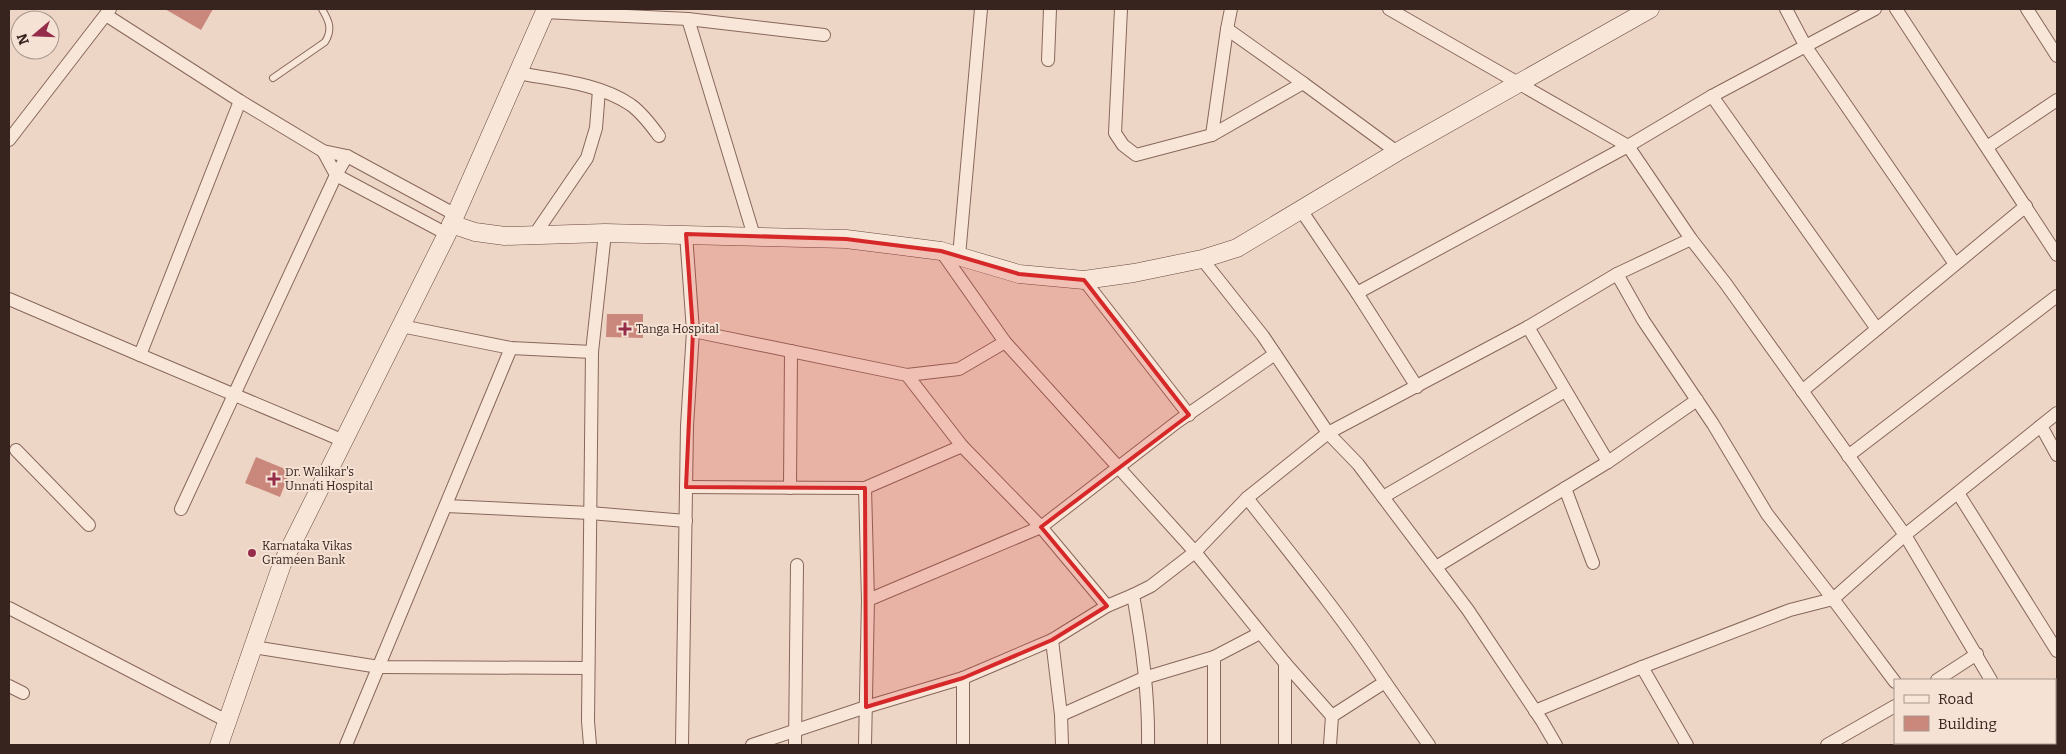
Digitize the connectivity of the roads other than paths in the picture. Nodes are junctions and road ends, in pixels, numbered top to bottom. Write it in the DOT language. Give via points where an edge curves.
graph roads {
  1 [pos="322,9"];
  2 [pos="981,9"];
  3 [pos="1050,9"];
  4 [pos="1121,9"];
  5 [pos="1231,9"];
  6 [pos="1388,9"];
  7 [pos="1650,9"];
  8 [pos="1786,9"];
  9 [pos="1875,9"];
  10 [pos="1896,9"];
  11 [pos="2028,9"];
  12 [pos="545,10"];
  13 [pos="108,12"];
  14 [pos="624,12"];
  15 [pos="688,19"];
  16 [pos="1227,29"];
  17 [pos="824,35"];
  18 [pos="1806,47"];
  19 [pos="2057,56"];
  20 [pos="1048,60"];
  21 [pos="517,74"];
  22 [pos="274,78"];
  23 [pos="1303,83"];
  24 [pos="1519,83"];
  25 [pos="600,90"];
  26 [pos="1712,96"];
  27 [pos="2057,100"];
  28 [pos="240,101"];
  29 [pos="659,136"];
  30 [pos="1212,136"];
  31 [pos="9,140"];
  32 [pos="1628,146"];
  33 [pos="1987,147"];
  34 [pos="323,151"];
  35 [pos="1397,152"];
  36 [pos="347,156"];
  37 [pos="336,175"];
  38 [pos="2026,206"];
  39 [pos="1301,210"];
  40 [pos="451,224"];
  41 [pos="605,233"];
  42 [pos="686,234"];
  43 [pos="533,236"];
  44 [pos="754,236"];
  45 [pos="1691,239"];
  46 [pos="941,251"];
  47 [pos="2057,255"];
  48 [pos="959,256"];
  49 [pos="1202,260"];
  50 [pos="1955,264"];
  51 [pos="1617,274"];
  52 [pos="1084,280"];
  53 [pos="1357,293"];
  54 [pos="2057,296"];
  55 [pos="9,299"];
  56 [pos="401,326"];
  57 [pos="1528,327"];
  58 [pos="1877,329"];
  59 [pos="693,331"];
  60 [pos="1005,342"];
  61 [pos="511,348"];
  62 [pos="791,351"];
  63 [pos="592,352"];
  64 [pos="1275,354"];
  65 [pos="140,355"];
  66 [pos="907,375"];
  67 [pos="1417,387"];
  68 [pos="1565,391"];
  69 [pos="1802,391"];
  70 [pos="233,394"];
  71 [pos="1697,400"];
  72 [pos="2057,412"];
  73 [pos="1189,415"];
  74 [pos="2041,426"];
  75 [pos="1328,434"];
  76 [pos="344,441"];
  77 [pos="962,446"];
  78 [pos="11,450"];
  79 [pos="1848,456"];
  80 [pos="2057,456"];
  81 [pos="1608,462"];
  82 [pos="1118,468"];
  83 [pos="686,487"];
  84 [pos="790,488"];
  85 [pos="865,488"];
  86 [pos="1565,488"];
  87 [pos="1958,493"];
  88 [pos="1383,497"];
  89 [pos="1247,498"];
  90 [pos="446,506"];
  91 [pos="181,509"];
  92 [pos="590,513"];
  93 [pos="686,521"];
  94 [pos="90,525"];
  95 [pos="1041,526"];
  96 [pos="1906,536"];
  97 [pos="1195,552"];
  98 [pos="1593,563"];
  99 [pos="797,565"];
  100 [pos="1436,567"];
  101 [pos="1133,595"];
  102 [pos="1834,598"];
  103 [pos="868,600"];
  104 [pos="1107,606"];
  105 [pos="9,608"];
  106 [pos="1260,633"];
  107 [pos="1052,640"];
  108 [pos="253,647"];
  109 [pos="2057,651"];
  110 [pos="1977,654"];
  111 [pos="1214,657"];
  112 [pos="1285,663"];
  113 [pos="379,667"];
  114 [pos="1642,667"];
  115 [pos="588,668"];
  116 [pos="963,678"];
  117 [pos="1144,678"];
  118 [pos="1939,679"];
  119 [pos="1990,679"];
  120 [pos="1894,681"];
  121 [pos="1385,682"];
  122 [pos="9,686"];
  123 [pos="23,693"];
  124 [pos="866,707"];
  125 [pos="1894,707"];
  126 [pos="1535,711"];
  127 [pos="1061,715"];
  128 [pos="1332,716"];
  129 [pos="227,721"];
  130 [pos="795,730"];
  131 [pos="219,745"];
  132 [pos="346,745"];
  133 [pos="590,745"];
  134 [pos="682,745"];
  135 [pos="752,745"];
  136 [pos="795,745"];
  137 [pos="866,745"];
  138 [pos="963,745"];
  139 [pos="1062,745"];
  140 [pos="1148,745"];
  141 [pos="1214,745"];
  142 [pos="1285,745"];
  143 [pos="1330,745"];
  144 [pos="1429,745"];
  145 [pos="1556,745"];
  146 [pos="1686,745"];
  147 [pos="1827,745"];
  1 -- 22 [label="lane" via="329,21 330,34 325,42"];
  2 -- 48 [label="street"];
  3 -- 20 [label="street"];
  4 -- 30 [label="street" via="1115,133 1122,145 1136,155"];
  5 -- 16 [label="street"];
  6 -- 24 [label="street"];
  7 -- 24 [label="street"];
  8 -- 18 [label="street"];
  9 -- 18 [label="street"];
  10 -- 33 [label="street"];
  11 -- 19 [label="street"];
  12 -- 14 [label="street"];
  12 -- 21 [label="street"];
  13 -- 28 [label="street"];
  13 -- 31 [label="street"];
  14 -- 15 [label="street"];
  15 -- 17 [label="street"];
  15 -- 44 [label="street"];
  16 -- 23 [label="street"];
  16 -- 30 [label="street"];
  18 -- 26 [label="street"];
  18 -- 50 [label="street"];
  21 -- 25 [label="street"];
  21 -- 40 [label="street"];
  23 -- 30 [label="street"];
  23 -- 35 [label="street"];
  24 -- 32 [label="street"];
  24 -- 35 [label="street"];
  25 -- 29 [label="street" via="632,106"];
  25 -- 43 [label="street" via="596,128 587,158"];
  26 -- 32 [label="street"];
  26 -- 58 [label="street"];
  27 -- 33 [label="street"];
  28 -- 34 [label="street"];
  28 -- 65 [label="street"];
  32 -- 45 [label="street"];
  32 -- 53 [label="street"];
  33 -- 38 [label="street"];
  34 -- 36 [label="street"];
  34 -- 37 [label="street"];
  35 -- 39 [label="street"];
  36 -- 37 [label="street"];
  36 -- 40 [label="street"];
  37 -- 40 [label="street"];
  37 -- 70 [label="street"];
  38 -- 47 [label="street"];
  38 -- 50 [label="street"];
  39 -- 49 [label="street" via="1237,248"];
  39 -- 53 [label="street"];
  40 -- 43 [label="street" via="475,232"];
  40 -- 56 [label="street"];
  41 -- 42 [label="street"];
  41 -- 43 [label="street"];
  41 -- 63 [label="street"];
  42 -- 44 [label="street"];
  42 -- 59 [label="street"];
  44 -- 46 [label="street" via="846,239"];
  45 -- 51 [label="street"];
  45 -- 69 [label="street"];
  46 -- 48 [label="street"];
  46 -- 60 [label="street"];
  48 -- 52 [label="street" via="1019,274"];
  49 -- 52 [label="street"];
  49 -- 64 [label="street"];
  50 -- 58 [label="street"];
  51 -- 57 [label="street"];
  51 -- 71 [label="street" via="1643,320"];
  52 -- 73 [label="street"];
  53 -- 67 [label="street"];
  54 -- 79 [label="street"];
  55 -- 65 [label="street"];
  56 -- 61 [label="street"];
  56 -- 76 [label="street"];
  57 -- 67 [label="street"];
  57 -- 68 [label="street"];
  58 -- 69 [label="street"];
  59 -- 62 [label="street"];
  59 -- 83 [label="street"];
  60 -- 66 [label="street" via="959,369"];
  60 -- 82 [label="street"];
  61 -- 63 [label="street"];
  61 -- 90 [label="street"];
  62 -- 66 [label="street"];
  62 -- 84 [label="street"];
  63 -- 92 [label="street"];
  64 -- 73 [label="street"];
  64 -- 75 [label="street"];
  65 -- 70 [label="street"];
  66 -- 77 [label="street"];
  67 -- 75 [label="street"];
  68 -- 81 [label="street"];
  68 -- 88 [label="street"];
  69 -- 79 [label="street"];
  70 -- 76 [label="street"];
  70 -- 91 [label="street"];
  71 -- 81 [label="street"];
  71 -- 102 [label="street" via="1767,514"];
  72 -- 74 [label="street"];
  73 -- 82 [label="street"];
  74 -- 80 [label="street"];
  74 -- 87 [label="street"];
  75 -- 88 [label="street" via="1358,464"];
  75 -- 89 [label="street"];
  76 -- 108 [label="street" via="282,564"];
  77 -- 85 [label="street"];
  77 -- 95 [label="street"];
  78 -- 94 [label="street"];
  79 -- 96 [label="street"];
  81 -- 86 [label="street"];
  82 -- 95 [label="street"];
  82 -- 97 [label="street"];
  83 -- 84 [label="street"];
  83 -- 93 [label="street"];
  84 -- 85 [label="street"];
  85 -- 103 [label="street"];
  86 -- 98 [label="street"];
  86 -- 100 [label="street"];
  87 -- 96 [label="street"];
  87 -- 109 [label="street"];
  88 -- 100 [label="street"];
  89 -- 97 [label="street"];
  89 -- 121 [label="street" via="1314,583"];
  90 -- 92 [label="street"];
  90 -- 113 [label="street"];
  92 -- 93 [label="street"];
  92 -- 115 [label="street"];
  93 -- 134 [label="street"];
  95 -- 103 [label="street"];
  95 -- 104 [label="street"];
  96 -- 102 [label="street"];
  96 -- 110 [label="street"];
  97 -- 101 [label="street"];
  97 -- 106 [label="street"];
  99 -- 130 [label="street"];
  100 -- 126 [label="street"];
  101 -- 104 [label="street"];
  101 -- 117 [label="street"];
  102 -- 114 [label="street" via="1790,610"];
  102 -- 120 [label="street"];
  103 -- 124 [label="street"];
  104 -- 107 [label="street"];
  105 -- 129 [label="street"];
  106 -- 111 [label="street"];
  106 -- 112 [label="street"];
  107 -- 116 [label="street"];
  107 -- 127 [label="street"];
  108 -- 113 [label="street"];
  108 -- 129 [label="street"];
  110 -- 118 [label="street"];
  110 -- 119 [label="street"];
  111 -- 117 [label="street"];
  111 -- 141 [label="street"];
  112 -- 128 [label="street"];
  112 -- 142 [label="street"];
  113 -- 115 [label="street"];
  113 -- 132 [label="street"];
  114 -- 126 [label="street"];
  114 -- 146 [label="street"];
  115 -- 133 [label="street"];
  116 -- 124 [label="street"];
  116 -- 138 [label="street"];
  117 -- 127 [label="street"];
  117 -- 140 [label="street"];
  121 -- 128 [label="street"];
  121 -- 144 [label="street"];
  122 -- 123 [label="street"];
  124 -- 130 [label="street"];
  124 -- 137 [label="street"];
  125 -- 147 [label="street"];
  126 -- 145 [label="street"];
  127 -- 139 [label="street"];
  128 -- 143 [label="street"];
  129 -- 131 [label="street"];
  130 -- 135 [label="street"];
  130 -- 136 [label="street"];
}
